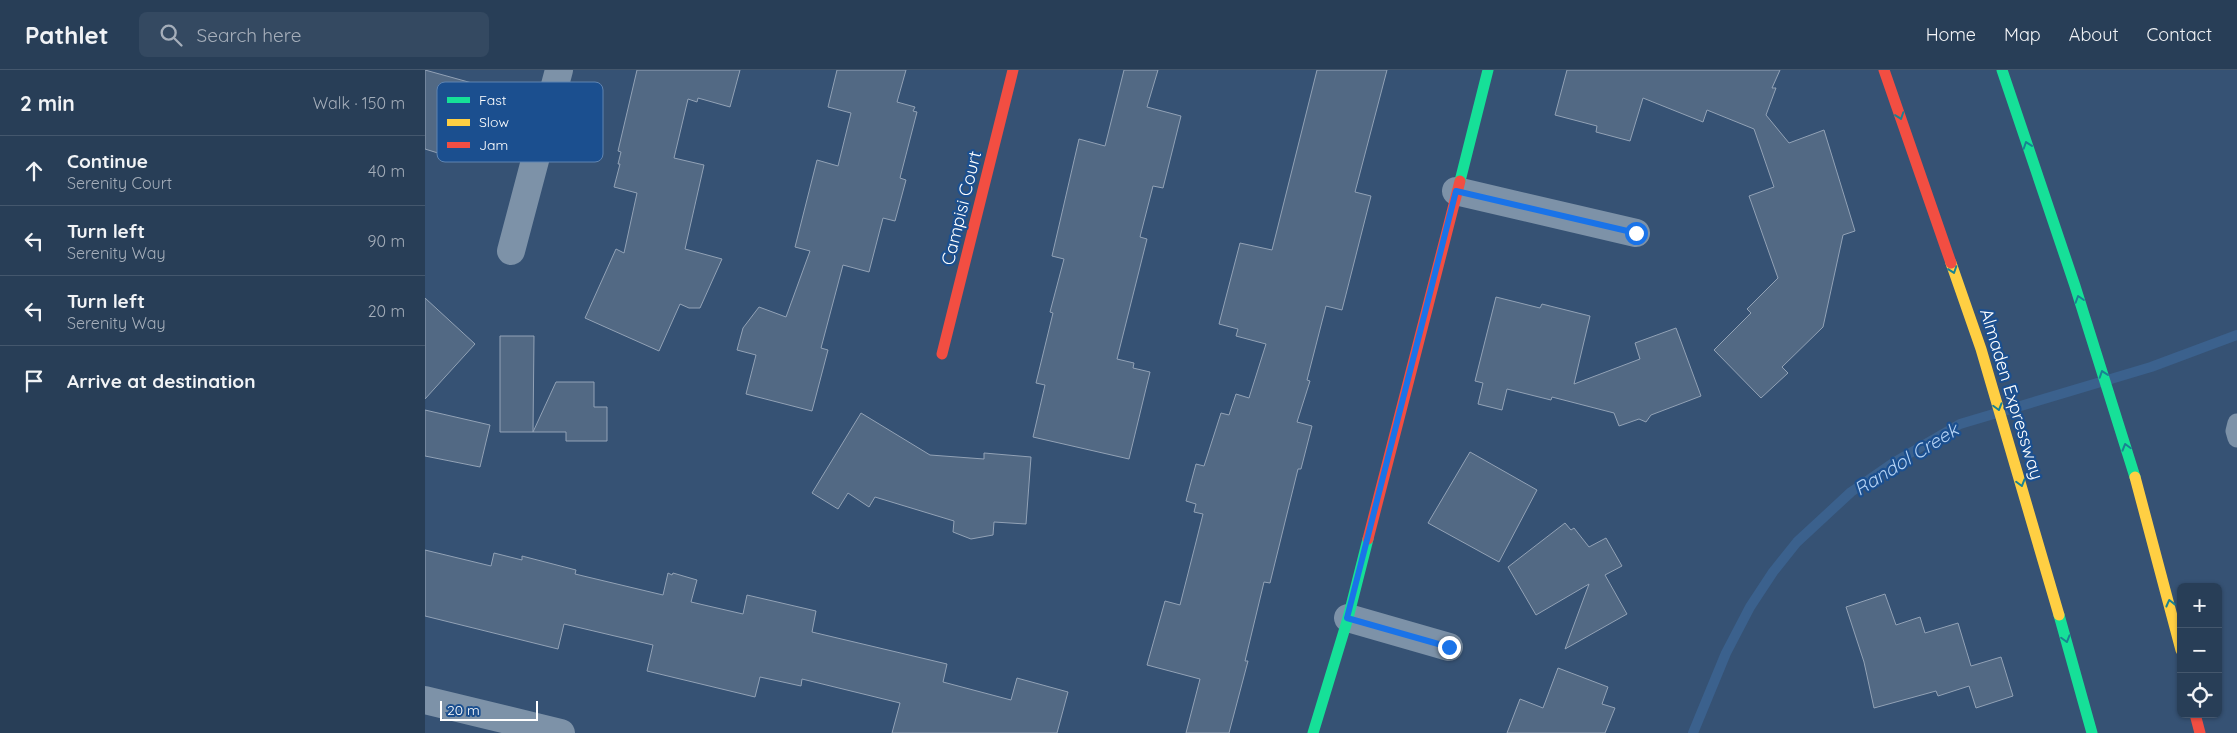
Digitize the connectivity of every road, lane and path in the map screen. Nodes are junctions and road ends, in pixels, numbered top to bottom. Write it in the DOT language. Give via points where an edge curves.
graph roads {
  1 [pos="1013,70"];
  2 [pos="1488,70"];
  3 [pos="1884,70"];
  4 [pos="2002,70"];
  5 [pos="534,162"];
  6 [pos="1456,191"];
  7 [pos="1636,233"];
  8 [pos="511,250"];
  9 [pos="942,354"];
  10 [pos="2237,423"];
  11 [pos="2237,438"];
  12 [pos="1347,618"];
  13 [pos="2177,633"];
  14 [pos="1449,647"];
  15 [pos="425,700"];
  16 [pos="2196,718"];
  17 [pos="561,733"];
  18 [pos="1313,733"];
  19 [pos="2092,733"];
  20 [pos="2200,733"];
  1 -- 9 [label="main road, Campisi Court"];
  2 -- 6 [label="main road"];
  3 -- 19 [label="main road, Almaden Expressway, one-way" via="1990,378"];
  13 -- 4 [label="main road, one-way" via="2113,403"];
  5 -- 8 [label="street"];
  6 -- 7 [label="street"];
  6 -- 12 [label="main road"];
  10 -- 11 [label="lane"];
  12 -- 14 [label="street"];
  12 -- 18 [label="main road"];
  15 -- 17 [label="street"];
  16 -- 20 [label="main road"];
}
